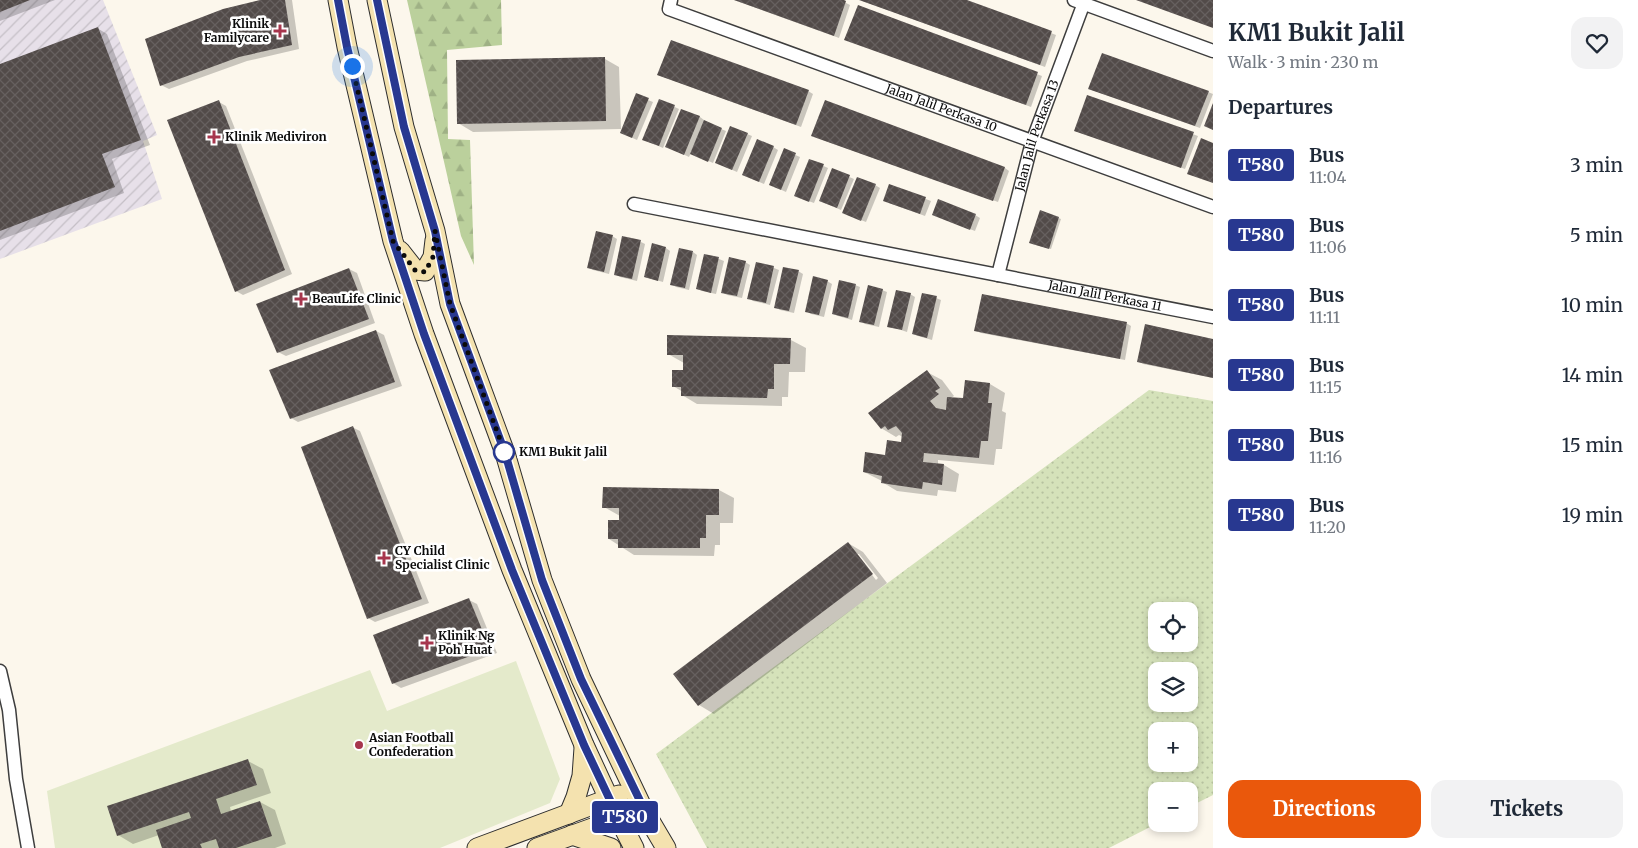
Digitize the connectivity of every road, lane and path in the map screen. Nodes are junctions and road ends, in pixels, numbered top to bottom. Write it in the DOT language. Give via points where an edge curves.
graph roads {
  1 [pos="338,0"];
  2 [pos="377,0"];
  3 [pos="1081,1"];
  4 [pos="670,5"];
  5 [pos="1213,51"];
  6 [pos="1032,142"];
  7 [pos="634,204"];
  8 [pos="1213,207"];
  9 [pos="435,231"];
  10 [pos="393,241"];
  11 [pos="998,275"];
  12 [pos="1213,317"];
  13 [pos="0,671"];
  14 [pos="584,745"];
  15 [pos="634,788"];
  16 [pos="609,799"];
  17 [pos="644,809"];
  18 [pos="569,814"];
  19 [pos="619,819"];
  20 [pos="572,835"];
  21 [pos="28,848"];
  22 [pos="478,848"];
  23 [pos="536,848"];
  24 [pos="611,848"];
  25 [pos="634,848"];
  26 [pos="666,848"];
  1 -- 10 [label="main road"];
  2 -- 9 [label="main road" via="404,127"];
  3 -- 5 [label="street"];
  3 -- 6 [label="street, Jalan Jalil Perkasa 13"];
  4 -- 6 [label="street, Jalan Jalil Perkasa 10"];
  6 -- 8 [label="street, Jalan Jalil Perkasa 10"];
  6 -- 11 [label="street, Jalan Jalil Perkasa 13"];
  7 -- 11 [label="street, Jalan Jalil Perkasa 11"];
  9 -- 10 [label="main road" via="433,257 425,272 415,270"];
  9 -- 15 [label="main road" via="450,304 505,453 542,580 581,679"];
  10 -- 14 [label="main road" via="512,570"];
  11 -- 12 [label="street, Jalan Jalil Perkasa 11"];
  13 -- 21 [label="street" via="9,710"];
  14 -- 16 [label="main road"];
  14 -- 18 [label="main road" via="582,776"];
  15 -- 16 [label="main road"];
  15 -- 17 [label="main road"];
  16 -- 18 [label="main road"];
  16 -- 19 [label="main road"];
  17 -- 19 [label="main road"];
  17 -- 26 [label="main road"];
  18 -- 22 [label="main road"];
  19 -- 20 [label="main road"];
  19 -- 25 [label="main road"];
  20 -- 23 [label="main road"];
  20 -- 24 [label="main road"];
}
